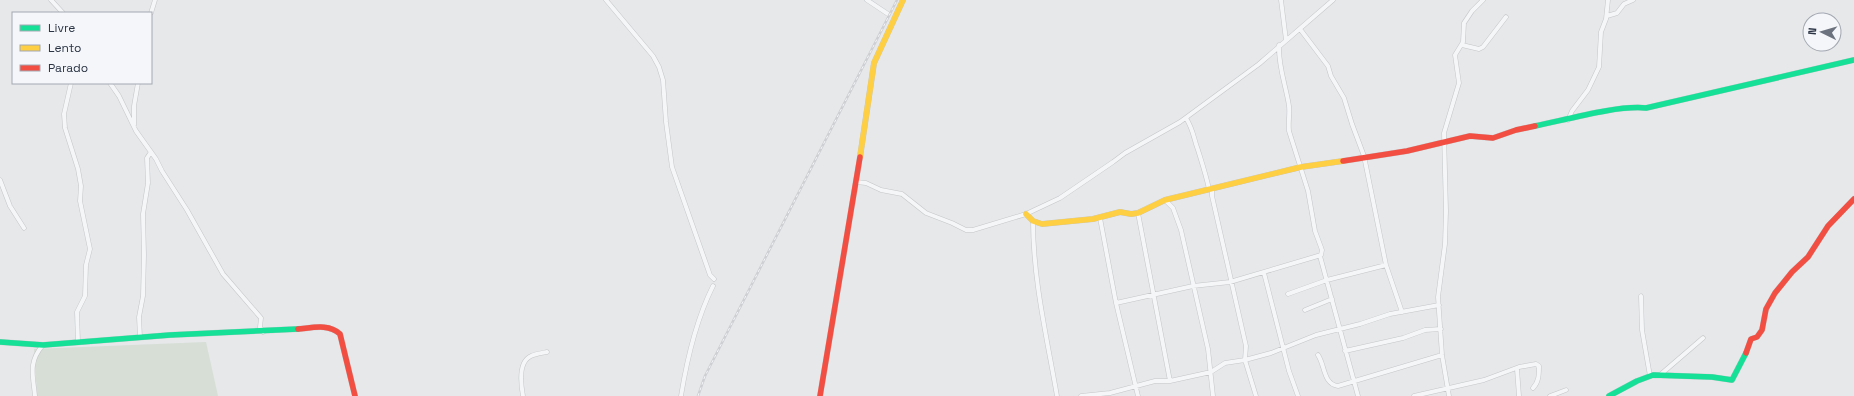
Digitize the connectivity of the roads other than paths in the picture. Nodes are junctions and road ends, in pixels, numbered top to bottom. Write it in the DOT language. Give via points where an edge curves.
graph roads {
  1 [pos="51,0"];
  2 [pos="155,0"];
  3 [pos="606,0"];
  4 [pos="867,0"];
  5 [pos="903,0"];
  6 [pos="1281,0"];
  7 [pos="1333,0"];
  8 [pos="1483,0"];
  9 [pos="1608,0"];
  10 [pos="1633,0"];
  11 [pos="62,12"];
  12 [pos="151,12"];
  13 [pos="888,14"];
  14 [pos="1607,16"];
  15 [pos="1506,17"];
  16 [pos="1300,29"];
  17 [pos="1286,40"];
  18 [pos="1279,45"];
  19 [pos="1462,45"];
  20 [pos="1854,60"];
  21 [pos="71,84"];
  22 [pos="111,84"];
  23 [pos="138,84"];
  24 [pos="1186,118"];
  25 [pos="1568,120"];
  26 [pos="134,128"];
  27 [pos="1443,143"];
  28 [pos="151,152"];
  29 [pos="1364,156"];
  30 [pos="1301,167"];
  31 [pos="0,180"];
  32 [pos="856,182"];
  33 [pos="1211,189"];
  34 [pos="1854,199"];
  35 [pos="1165,200"];
  36 [pos="1138,213"];
  37 [pos="1026,214"];
  38 [pos="1100,218"];
  39 [pos="1033,221"];
  40 [pos="24,228"];
  41 [pos="1320,256"];
  42 [pos="1386,265"];
  43 [pos="1264,273"];
  44 [pos="714,279"];
  45 [pos="1327,280"];
  46 [pos="1230,282"];
  47 [pos="713,286"];
  48 [pos="1193,286"];
  49 [pos="1288,294"];
  50 [pos="1154,295"];
  51 [pos="1641,296"];
  52 [pos="1332,299"];
  53 [pos="1116,303"];
  54 [pos="1439,305"];
  55 [pos="1305,310"];
  56 [pos="1402,312"];
  57 [pos="1341,329"];
  58 [pos="1441,329"];
  59 [pos="263,332"];
  60 [pos="140,337"];
  61 [pos="1703,338"];
  62 [pos="0,342"];
  63 [pos="78,342"];
  64 [pos="43,345"];
  65 [pos="1283,347"];
  66 [pos="1346,351"];
  67 [pos="547,352"];
  68 [pos="1318,355"];
  69 [pos="1442,355"];
  70 [pos="1245,360"];
  71 [pos="1517,369"];
  72 [pos="1211,372"];
  73 [pos="1660,375"];
  74 [pos="1650,376"];
  75 [pos="1170,381"];
  76 [pos="1354,382"];
  77 [pos="1136,386"];
  78 [pos="1446,388"];
  79 [pos="1533,388"];
  80 [pos="1566,390"];
  81 [pos="1097,395"];
  82 [pos="35,396"];
  83 [pos="355,396"];
  84 [pos="523,396"];
  85 [pos="681,396"];
  86 [pos="820,396"];
  87 [pos="1057,396"];
  88 [pos="1081,396"];
  89 [pos="1138,396"];
  90 [pos="1214,396"];
  91 [pos="1256,396"];
  92 [pos="1298,396"];
  93 [pos="1358,396"];
  94 [pos="1414,396"];
  95 [pos="1449,396"];
  96 [pos="1519,396"];
  97 [pos="1550,396"];
  98 [pos="1609,396"];
  1 -- 11 [label="street"];
  2 -- 12 [label="street"];
  3 -- 44 [label="street" via="653,56 659,67 663,80 672,168 710,275"];
  4 -- 13 [label="street"];
  5 -- 32 [label="street" via="874,63"];
  6 -- 17 [label="street"];
  7 -- 16 [label="street"];
  8 -- 19 [label="street" via="1466,20"];
  9 -- 14 [label="street"];
  10 -- 14 [label="street" via="1624,4 1617,13"];
  14 -- 25 [label="street" via="1601,32 1598,67 1588,90"];
  15 -- 19 [label="street" via="1483,47 1479,49"];
  16 -- 17 [label="street"];
  16 -- 29 [label="street" via="1328,66 1344,98"];
  17 -- 18 [label="street"];
  18 -- 24 [label="street" via="1259,64"];
  18 -- 30 [label="street" via="1278,60 1286,86 1289,130"];
  19 -- 27 [label="street" via="1455,55 1459,84"];
  20 -- 25 [label="street" via="1646,108 1610,111"];
  21 -- 63 [label="street" via="67,97 65,128 82,186 80,201 90,249 86,265 85,296 77,312"];
  22 -- 26 [label="street"];
  23 -- 26 [label="street"];
  24 -- 33 [label="street" via="1194,131 1197,149"];
  24 -- 37 [label="street" via="1125,153 1060,198"];
  25 -- 27 [label="street" via="1516,130 1493,138 1470,136"];
  26 -- 28 [label="street"];
  27 -- 29 [label="street"];
  27 -- 54 [label="street" via="1446,211"];
  28 -- 59 [label="street" via="223,274 262,318 260,328"];
  28 -- 60 [label="street" via="147,158 148,184 143,214"];
  29 -- 30 [label="street" via="1348,161"];
  29 -- 42 [label="street"];
  30 -- 33 [label="street"];
  30 -- 41 [label="street" via="1316,238 1322,250"];
  31 -- 40 [label="street" via="10,206"];
  32 -- 37 [label="street" via="902,194 926,213 966,230"];
  32 -- 86 [label="street"];
  33 -- 35 [label="street"];
  33 -- 46 [label="street"];
  34 -- 73 [label="street" via="1832,222 1808,257 1792,272 1772,298 1766,309 1762,330 1757,337 1751,339 1732,380"];
  35 -- 36 [label="street"];
  35 -- 48 [label="street" via="1177,217"];
  36 -- 38 [label="street" via="1120,212"];
  36 -- 50 [label="street"];
  37 -- 39 [label="street"];
  38 -- 39 [label="street" via="1042,224"];
  38 -- 53 [label="street"];
  39 -- 87 [label="street" via="1042,320"];
  41 -- 43 [label="street"];
  41 -- 45 [label="street"];
  42 -- 45 [label="street"];
  42 -- 56 [label="street"];
  43 -- 46 [label="street"];
  43 -- 65 [label="street"];
  45 -- 49 [label="street"];
  45 -- 52 [label="street"];
  46 -- 48 [label="street"];
  46 -- 70 [label="street" via="1246,346"];
  47 -- 85 [label="street" via="704,304 685,371"];
  48 -- 50 [label="street"];
  48 -- 72 [label="street"];
  50 -- 53 [label="street"];
  50 -- 75 [label="street"];
  51 -- 74 [label="street" via="1641,323"];
  52 -- 55 [label="street"];
  52 -- 57 [label="street"];
  53 -- 77 [label="street"];
  54 -- 56 [label="street"];
  54 -- 58 [label="street"];
  56 -- 57 [label="street"];
  57 -- 65 [label="street"];
  57 -- 66 [label="street"];
  58 -- 66 [label="street" via="1425,330 1403,338"];
  58 -- 69 [label="street"];
  59 -- 60 [label="street"];
  59 -- 83 [label="street" via="325,328 337,331"];
  60 -- 63 [label="street"];
  61 -- 73 [label="street"];
  62 -- 64 [label="street"];
  63 -- 64 [label="street"];
  64 -- 82 [label="street" via="34,359 32,370"];
  65 -- 70 [label="street"];
  65 -- 92 [label="street"];
  66 -- 76 [label="street"];
  67 -- 84 [label="street" via="526,359 522,372"];
  68 -- 76 [label="street" via="1330,383 1338,386"];
  69 -- 76 [label="street" via="1392,368"];
  69 -- 78 [label="street"];
  70 -- 72 [label="street" via="1225,362"];
  70 -- 91 [label="street"];
  71 -- 78 [label="street" via="1484,380"];
  71 -- 79 [label="street" via="1533,364 1539,366 1537,384"];
  71 -- 96 [label="street"];
  72 -- 75 [label="street"];
  72 -- 90 [label="street"];
  73 -- 74 [label="street"];
  74 -- 98 [label="street"];
  75 -- 77 [label="street" via="1162,380"];
  76 -- 93 [label="street"];
  77 -- 81 [label="street"];
  77 -- 89 [label="street"];
  78 -- 94 [label="street"];
  78 -- 95 [label="street"];
  80 -- 97 [label="street"];
  81 -- 88 [label="street"];
}
